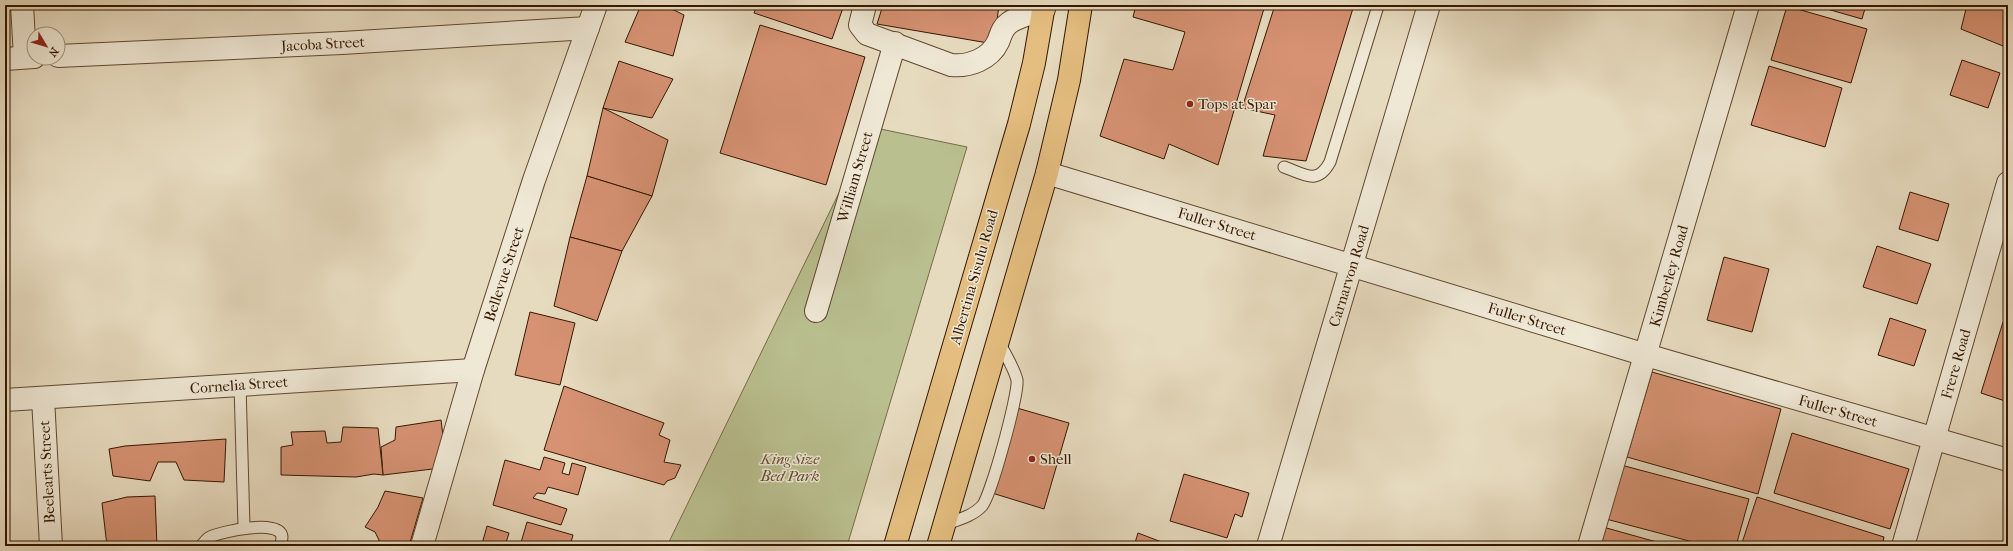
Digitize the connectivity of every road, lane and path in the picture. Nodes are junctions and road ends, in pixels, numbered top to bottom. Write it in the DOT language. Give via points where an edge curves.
graph roads {
  1 [pos="22,5"];
  2 [pos="596,5"];
  3 [pos="1429,5"];
  4 [pos="1748,5"];
  5 [pos="1378,6"];
  6 [pos="1044,7"];
  7 [pos="1082,10"];
  8 [pos="862,15"];
  9 [pos="588,28"];
  10 [pos="894,43"];
  11 [pos="66,56"];
  12 [pos="21,58"];
  13 [pos="1284,167"];
  14 [pos="1047,172"];
  15 [pos="2008,183"];
  16 [pos="1353,265"];
  17 [pos="816,311"];
  18 [pos="998,341"];
  19 [pos="1646,355"];
  20 [pos="473,370"];
  21 [pos="240,385"];
  22 [pos="43,398"];
  23 [pos="5,400"];
  24 [pos="1934,439"];
  25 [pos="2008,460"];
  26 [pos="944,525"];
  27 [pos="244,527"];
  28 [pos="51,546"];
  29 [pos="202,546"];
  30 [pos="280,546"];
  31 [pos="422,546"];
  32 [pos="895,546"];
  33 [pos="938,546"];
  34 [pos="1268,546"];
  35 [pos="1589,546"];
  36 [pos="1903,546"];
  1 -- 12 [label="street"];
  2 -- 9 [label="street, Bellevue Street"];
  3 -- 16 [label="street, Carnarvon Road"];
  4 -- 19 [label="street, Kimberley Road"];
  5 -- 13 [label="lane" via="1326,170 1312,178"];
  6 -- 10 [label="street" via="1009,23 992,51 974,63 963,66 951,65"];
  6 -- 32 [label="main road, Albertina Sisulu Road" via="1019,124"];
  7 -- 14 [label="main road" via="1070,80"];
  8 -- 10 [label="street" via="867,34"];
  9 -- 11 [label="street, Jacoba Street"];
  9 -- 20 [label="street, Bellevue Street" via="534,180"];
  10 -- 17 [label="street, William Street"];
  14 -- 16 [label="street, Fuller Street"];
  14 -- 18 [label="main road"];
  15 -- 24 [label="street, Frere Road"];
  16 -- 19 [label="street, Fuller Street"];
  16 -- 34 [label="street, Carnarvon Road"];
  18 -- 26 [label="main road"];
  18 -- 26 [label="lane" via="1017,384 989,493 978,510"];
  19 -- 24 [label="street, Fuller Street"];
  19 -- 35 [label="street, Kimberley Road"];
  20 -- 21 [label="street, Cornelia Street"];
  20 -- 31 [label="street, Bellevue Street"];
  21 -- 22 [label="street, Cornelia Street"];
  21 -- 27 [label="lane"];
  22 -- 23 [label="street, Cornelia Street"];
  22 -- 28 [label="street, Beelearts Street"];
  24 -- 25 [label="street, Fuller Street"];
  24 -- 36 [label="street, Frere Road"];
  26 -- 33 [label="main road"];
  27 -- 29 [label="lane" via="209,537"];
  27 -- 30 [label="lane" via="273,528 282,537"];
}
